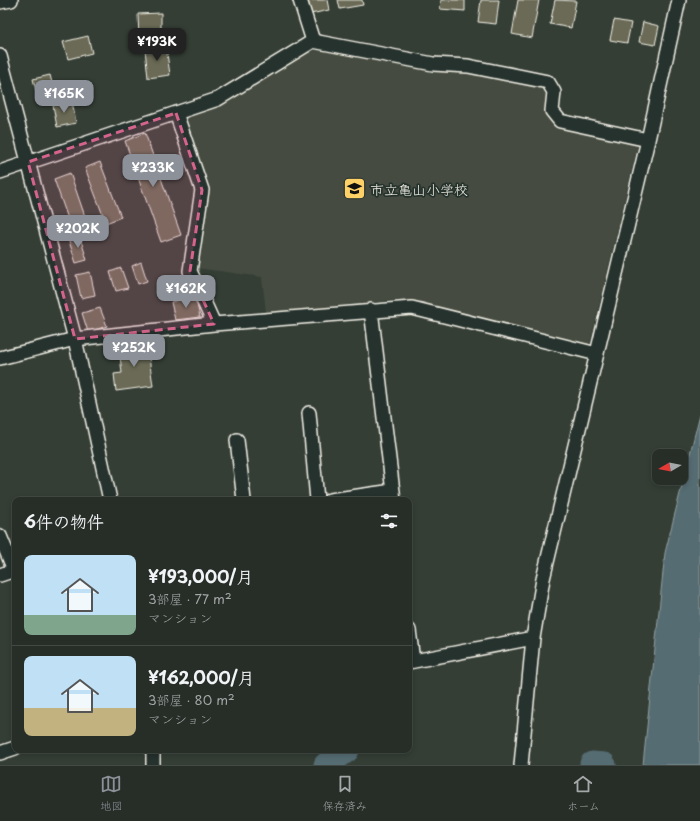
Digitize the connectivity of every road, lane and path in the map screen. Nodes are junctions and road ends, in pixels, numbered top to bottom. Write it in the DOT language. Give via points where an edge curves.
graph roads {
  1 [pos="11,0"];
  2 [pos="300,0"];
  3 [pos="679,0"];
  4 [pos="0,2"];
  5 [pos="313,41"];
  6 [pos="0,56"];
  7 [pos="176,113"];
  8 [pos="648,140"];
  9 [pos="28,162"];
  10 [pos="0,172"];
  11 [pos="371,310"];
  12 [pos="214,324"];
  13 [pos="75,339"];
  14 [pos="597,354"];
  15 [pos="0,358"];
  16 [pos="309,412"];
  17 [pos="237,440"];
  18 [pos="394,495"];
  19 [pos="109,497"];
  20 [pos="244,497"];
  21 [pos="317,497"];
  22 [pos="368,497"];
  23 [pos="0,536"];
  24 [pos="12,563"];
  25 [pos="12,571"];
  26 [pos="0,575"];
  27 [pos="533,638"];
  28 [pos="412,661"];
  29 [pos="12,749"];
  30 [pos="0,753"];
  31 [pos="153,753"];
  32 [pos="153,765"];
  33 [pos="521,765"];
  1 -- 4 [label="street"];
  2 -- 5 [label="street"];
  3 -- 8 [label="street"];
  5 -- 7 [label="street" via="218,99"];
  5 -- 8 [label="street" via="433,64 468,66 548,82 554,92 552,112 560,122"];
  6 -- 9 [label="street"];
  7 -- 9 [label="street"];
  7 -- 12 [label="street" via="202,190 190,271"];
  8 -- 14 [label="street"];
  9 -- 10 [label="street"];
  9 -- 13 [label="street"];
  11 -- 12 [label="street"];
  11 -- 14 [label="street" via="412,308"];
  11 -- 18 [label="street"];
  12 -- 13 [label="street"];
  13 -- 15 [label="street"];
  13 -- 19 [label="street"];
  14 -- 27 [label="street" via="542,579"];
  16 -- 21 [label="street"];
  17 -- 20 [label="street"];
  18 -- 22 [label="street"];
  23 -- 24 [label="street"];
  25 -- 26 [label="street"];
  27 -- 28 [label="street"];
  27 -- 33 [label="street"];
  29 -- 30 [label="street"];
  31 -- 32 [label="street"];
}
